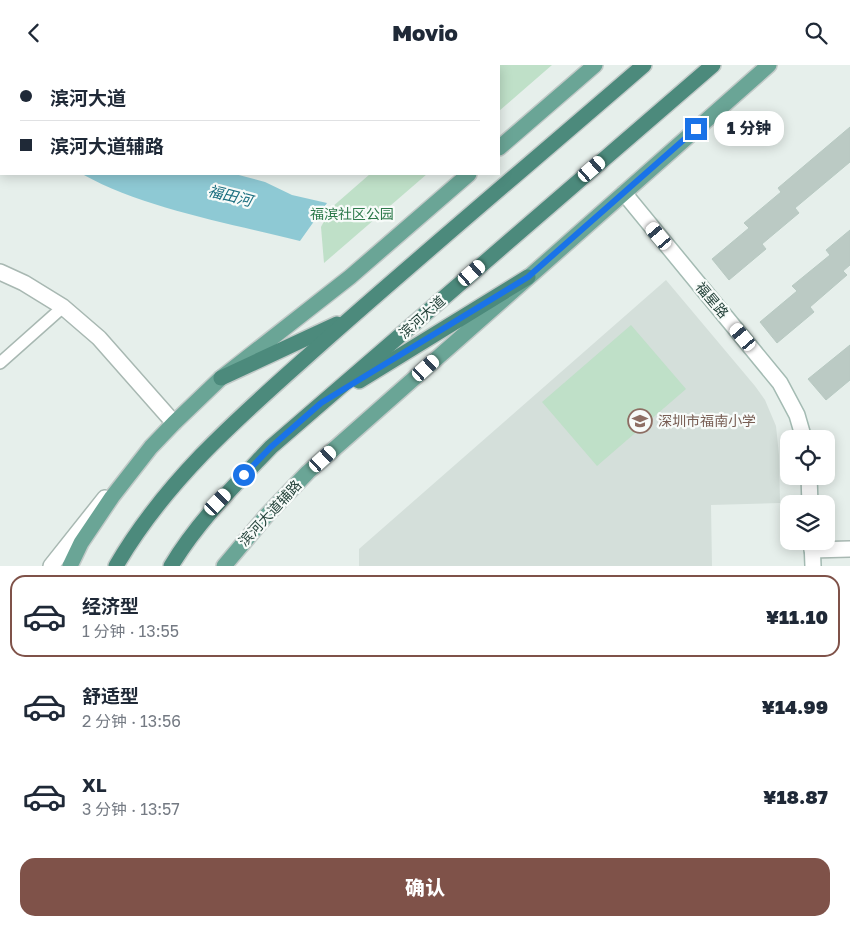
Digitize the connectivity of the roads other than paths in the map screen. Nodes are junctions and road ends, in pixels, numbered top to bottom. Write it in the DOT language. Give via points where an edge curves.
graph roads {
  1 [pos="595,65"];
  2 [pos="644,65"];
  3 [pos="713,65"];
  4 [pos="769,65"];
  5 [pos="500,147"];
  6 [pos="468,175"];
  7 [pos="624,193"];
  8 [pos="0,272"];
  9 [pos="528,277"];
  10 [pos="63,307"];
  11 [pos="352,317"];
  12 [pos="0,363"];
  13 [pos="221,377"];
  14 [pos="321,403"];
  15 [pos="174,423"];
  16 [pos="801,430"];
  17 [pos="151,447"];
  18 [pos="835,548"];
  19 [pos="850,549"];
  20 [pos="812,550"];
  21 [pos="51,566"];
  22 [pos="70,566"];
  23 [pos="116,566"];
  24 [pos="171,566"];
  25 [pos="224,566"];
  26 [pos="813,566"];
  1 -- 5 [label="main road"];
  2 -- 11 [label="highway"];
  3 -- 14 [label="highway, 滨河大道"];
  4 -- 7 [label="main road, 滨河大道辅路"];
  6 -- 13 [label="main road" via="350,277"];
  7 -- 9 [label="main road, 滨河大道辅路"];
  7 -- 16 [label="street, 福星路" via="780,383"];
  8 -- 10 [label="street"];
  9 -- 14 [label="highway"];
  9 -- 25 [label="main road, 滨河大道辅路" via="308,472 259,523"];
  10 -- 12 [label="lane"];
  10 -- 15 [label="street" via="99,338"];
  11 -- 13 [label="highway"];
  11 -- 23 [label="highway" via="199,457 163,497"];
  13 -- 15 [label="main road"];
  14 -- 24 [label="highway, 滨河大道" via="271,447 218,502"];
  15 -- 17 [label="main road"];
  17 -- 21 [label="street" via="107,495"];
  17 -- 22 [label="main road" via="112,497 81,543"];
  18 -- 19 [label="street"];
  20 -- 26 [label="street"];
}
